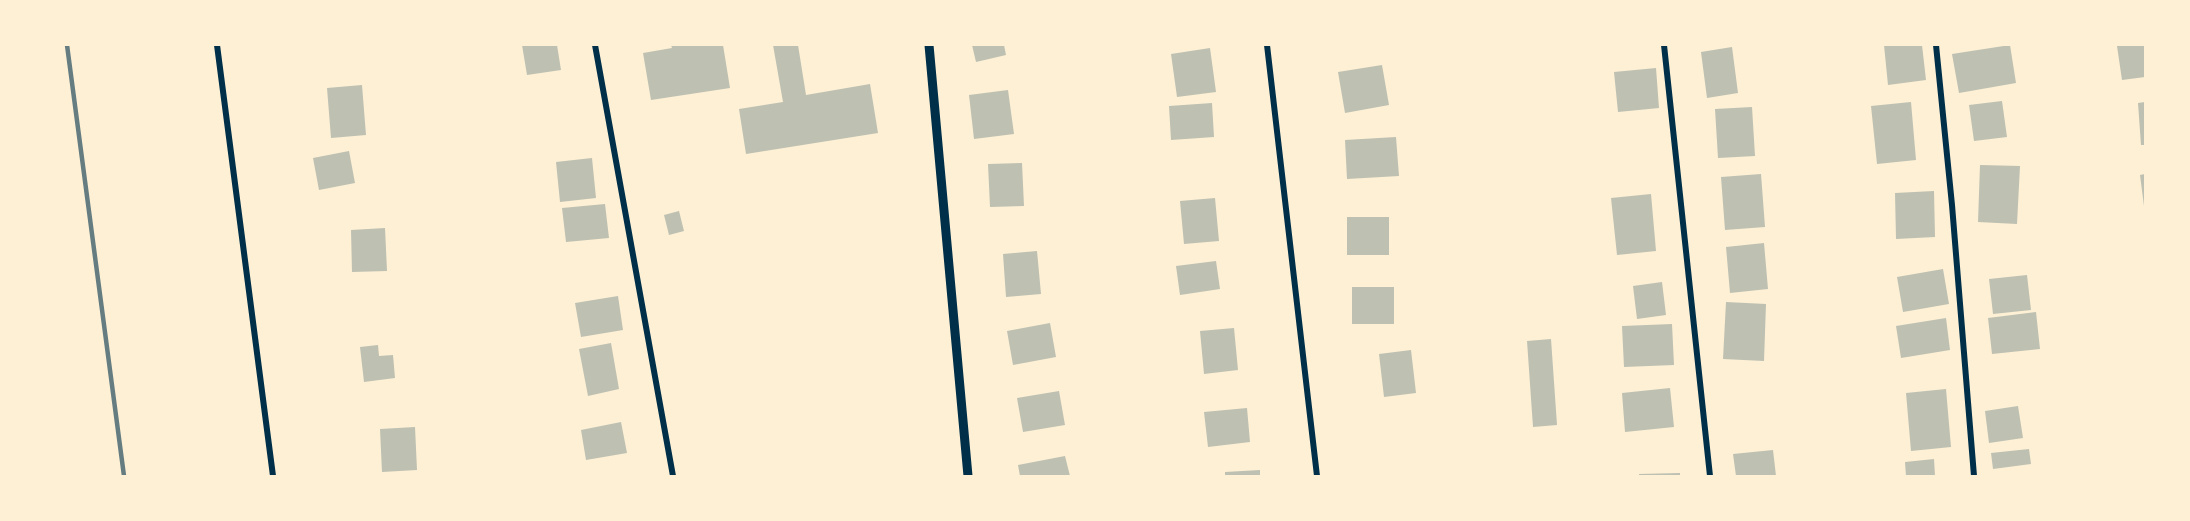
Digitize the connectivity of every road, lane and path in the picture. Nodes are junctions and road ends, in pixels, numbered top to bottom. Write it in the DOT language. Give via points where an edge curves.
graph roads {
  1 [pos="217,45"];
  2 [pos="595,45"];
  3 [pos="929,45"];
  4 [pos="1267,45"];
  5 [pos="1664,45"];
  6 [pos="1936,45"];
  7 [pos="273,476"];
  8 [pos="673,476"];
  9 [pos="968,476"];
  10 [pos="1317,476"];
  11 [pos="1710,476"];
  12 [pos="1974,476"];
  1 -- 7 [label="street"];
  2 -- 8 [label="street"];
  3 -- 9 [label="street"];
  4 -- 10 [label="street"];
  5 -- 11 [label="street"];
  6 -- 12 [label="street"];
}
